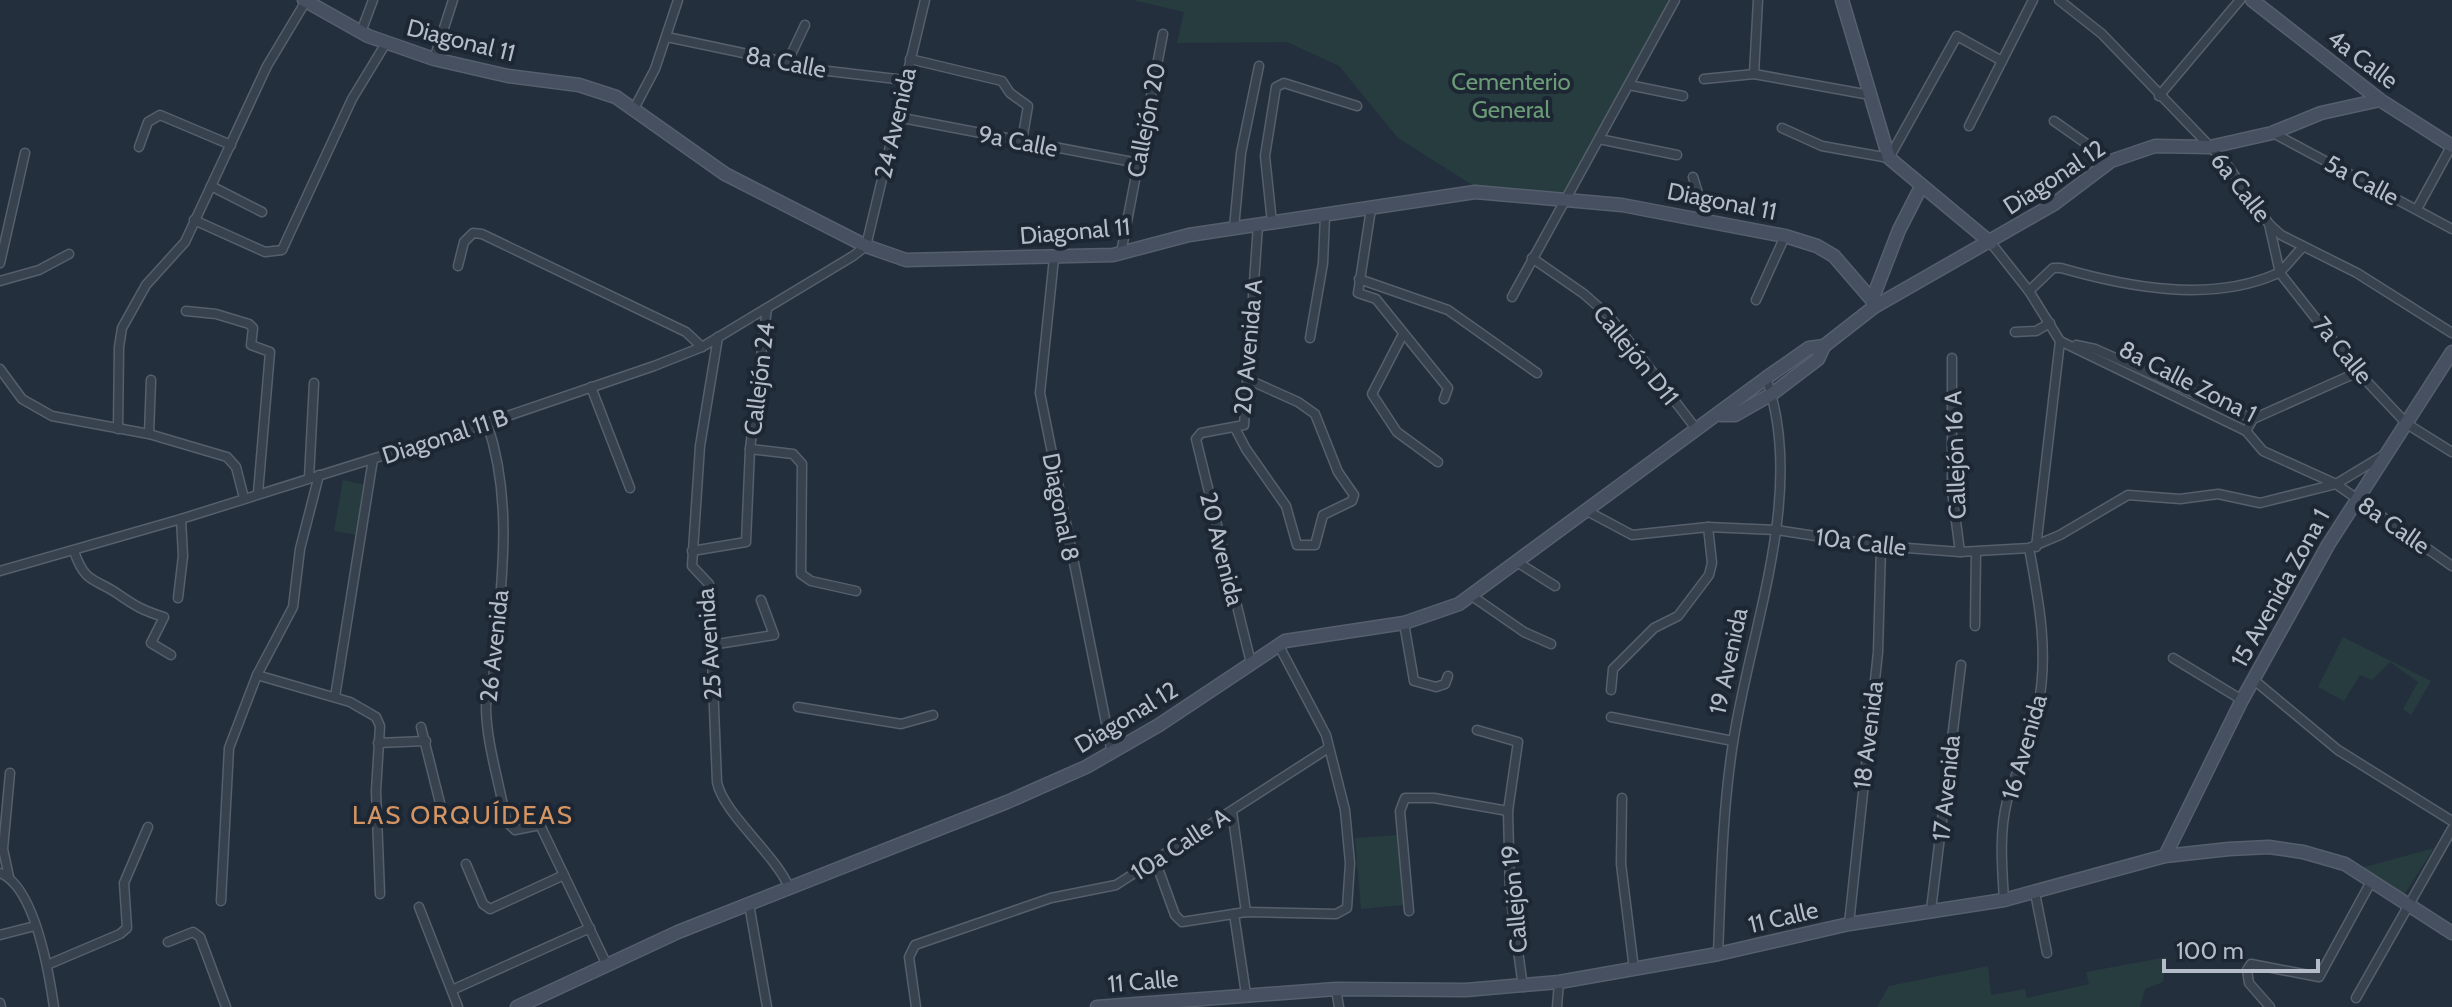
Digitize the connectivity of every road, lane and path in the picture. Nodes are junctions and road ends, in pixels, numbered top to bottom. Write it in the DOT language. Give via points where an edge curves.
graph roads {
  1 [pos="305,0"];
  2 [pos="373,0"];
  3 [pos="453,0"];
  4 [pos="678,0"];
  5 [pos="925,0"];
  6 [pos="1675,0"];
  7 [pos="1758,0"];
  8 [pos="1842,0"];
  9 [pos="2033,0"];
  10 [pos="2059,0"];
  11 [pos="2240,0"];
  12 [pos="2252,0"];
  13 [pos="805,25"];
  14 [pos="361,32"];
  15 [pos="1163,34"];
  16 [pos="667,37"];
  17 [pos="386,43"];
  18 [pos="434,59"];
  19 [pos="910,59"];
  20 [pos="2002,61"];
  21 [pos="787,63"];
  22 [pos="1259,66"];
  23 [pos="1754,74"];
  24 [pos="1704,79"];
  25 [pos="905,80"];
  26 [pos="1629,85"];
  27 [pos="1870,95"];
  28 [pos="1683,96"];
  29 [pos="2159,96"];
  30 [pos="2380,100"];
  31 [pos="1357,106"];
  32 [pos="635,107"];
  33 [pos="897,117"];
  34 [pos="2054,121"];
  35 [pos="1969,126"];
  36 [pos="1782,128"];
  37 [pos="2272,133"];
  38 [pos="1599,139"];
  39 [pos="1022,141"];
  40 [pos="231,145"];
  41 [pos="2452,146"];
  42 [pos="139,147"];
  43 [pos="2210,147"];
  44 [pos="25,153"];
  45 [pos="1677,155"];
  46 [pos="1889,158"];
  47 [pos="2111,161"];
  48 [pos="1138,163"];
  49 [pos="1693,177"];
  50 [pos="211,186"];
  51 [pos="1921,187"];
  52 [pos="1563,199"];
  53 [pos="1371,209"];
  54 [pos="2417,209"];
  55 [pos="262,212"];
  56 [pos="1325,216"];
  57 [pos="1706,219"];
  58 [pos="194,220"];
  59 [pos="1265,224"];
  60 [pos="2269,224"];
  61 [pos="1234,228"];
  62 [pos="2452,229"];
  63 [pos="1785,236"];
  64 [pos="1991,243"];
  65 [pos="866,246"];
  66 [pos="2302,248"];
  67 [pos="1121,253"];
  68 [pos="69,254"];
  69 [pos="1054,258"];
  70 [pos="1532,258"];
  71 [pos="0,263"];
  72 [pos="458,266"];
  73 [pos="2280,273"];
  74 [pos="1359,279"];
  75 [pos="0,281"];
  76 [pos="2029,291"];
  77 [pos="1512,297"];
  78 [pos="1756,300"];
  79 [pos="1873,304"];
  80 [pos="767,308"];
  81 [pos="186,311"];
  82 [pos="2050,323"];
  83 [pos="2015,332"];
  84 [pos="2452,333"];
  85 [pos="1402,336"];
  86 [pos="718,337"];
  87 [pos="1310,338"];
  88 [pos="2060,341"];
  89 [pos="1824,346"];
  90 [pos="702,347"];
  91 [pos="2452,352"];
  92 [pos="1952,358"];
  93 [pos="0,369"];
  94 [pos="2358,372"];
  95 [pos="1537,373"];
  96 [pos="1766,378"];
  97 [pos="151,380"];
  98 [pos="1249,380"];
  99 [pos="314,383"];
  100 [pos="591,387"];
  101 [pos="1772,394"];
  102 [pos="1444,399"];
  103 [pos="1721,415"];
  104 [pos="2253,419"];
  105 [pos="487,423"];
  106 [pos="2407,424"];
  107 [pos="1235,428"];
  108 [pos="118,429"];
  109 [pos="1697,430"];
  110 [pos="2246,431"];
  111 [pos="149,434"];
  112 [pos="1198,435"];
  113 [pos="750,449"];
  114 [pos="2452,452"];
  115 [pos="2387,453"];
  116 [pos="373,459"];
  117 [pos="1438,462"];
  118 [pos="319,475"];
  119 [pos="309,478"];
  120 [pos="2336,484"];
  121 [pos="630,488"];
  122 [pos="258,493"];
  123 [pos="244,498"];
  124 [pos="2356,499"];
  125 [pos="1587,511"];
  126 [pos="181,519"];
  127 [pos="1708,527"];
  128 [pos="1776,530"];
  129 [pos="1881,546"];
  130 [pos="2032,547"];
  131 [pos="74,551"];
  132 [pos="692,551"];
  133 [pos="1960,552"];
  134 [pos="1976,552"];
  135 [pos="1517,562"];
  136 [pos="2452,566"];
  137 [pos="0,571"];
  138 [pos="1555,586"];
  139 [pos="856,591"];
  140 [pos="1472,596"];
  141 [pos="178,598"];
  142 [pos="761,600"];
  143 [pos="1404,623"];
  144 [pos="1975,626"];
  145 [pos="1278,644"];
  146 [pos="1551,644"];
  147 [pos="711,645"];
  148 [pos="171,655"];
  149 [pos="2173,658"];
  150 [pos="1251,663"];
  151 [pos="1961,665"];
  152 [pos="257,675"];
  153 [pos="1448,676"];
  154 [pos="2254,680"];
  155 [pos="1611,690"];
  156 [pos="335,697"];
  157 [pos="2242,700"];
  158 [pos="798,707"];
  159 [pos="933,715"];
  160 [pos="1611,717"];
  161 [pos="421,727"];
  162 [pos="1477,730"];
  163 [pos="426,741"];
  164 [pos="1733,741"];
  165 [pos="378,743"];
  166 [pos="1327,749"];
  167 [pos="1112,753"];
  168 [pos="10,773"];
  169 [pos="1622,798"];
  170 [pos="1232,811"];
  171 [pos="1508,811"];
  172 [pos="444,819"];
  173 [pos="2452,821"];
  174 [pos="148,827"];
  175 [pos="2452,829"];
  176 [pos="2165,856"];
  177 [pos="1155,860"];
  178 [pos="466,864"];
  179 [pos="5,875"];
  180 [pos="564,875"];
  181 [pos="2372,880"];
  182 [pos="789,887"];
  183 [pos="2035,893"];
  184 [pos="380,894"];
  185 [pos="2004,900"];
  186 [pos="221,901"];
  187 [pos="749,904"];
  188 [pos="2409,905"];
  189 [pos="419,907"];
  190 [pos="1931,910"];
  191 [pos="1409,911"];
  192 [pos="1246,912"];
  193 [pos="1234,914"];
  194 [pos="1849,924"];
  195 [pos="35,926"];
  196 [pos="590,928"];
  197 [pos="2452,933"];
  198 [pos="0,935"];
  199 [pos="168,942"];
  200 [pos="2047,953"];
  201 [pos="1718,954"];
  202 [pos="606,963"];
  203 [pos="47,965"];
  204 [pos="1634,969"];
  205 [pos="1559,982"];
  206 [pos="1523,987"];
  207 [pos="1336,989"];
  208 [pos="452,990"];
  209 [pos="1246,994"];
  210 [pos="2356,998"];
  211 [pos="1219,1001"];
  212 [pos="54,1007"];
  213 [pos="226,1007"];
  214 [pos="458,1007"];
  215 [pos="517,1007"];
  216 [pos="767,1007"];
  217 [pos="916,1007"];
  218 [pos="1097,1007"];
  219 [pos="1339,1007"];
  220 [pos="1557,1007"];
  221 [pos="2270,1007"];
  1 -- 14 [label="street, Diagonal 11"];
  1 -- 40 [label="street"];
  2 -- 14 [label="street"];
  3 -- 18 [label="street"];
  4 -- 16 [label="street"];
  5 -- 19 [label="street, 24 Avenida"];
  6 -- 26 [label="street"];
  7 -- 23 [label="street"];
  8 -- 27 [label="street"];
  9 -- 20 [label="street"];
  10 -- 29 [label="street, 6a Calle" via="2102,34"];
  11 -- 29 [label="street"];
  12 -- 30 [label="street, 4a Calle"];
  13 -- 21 [label="street"];
  14 -- 17 [label="street, Diagonal 11"];
  15 -- 48 [label="street, Callejón 20"];
  16 -- 21 [label="street, 8a Calle"];
  16 -- 32 [label="street"];
  17 -- 18 [label="street, Diagonal 11"];
  17 -- 58 [label="street" via="344,115 282,250 265,252"];
  18 -- 32 [label="street, Diagonal 11" via="579,85"];
  19 -- 25 [label="street, 24 Avenida"];
  19 -- 39 [label="street" via="1002,81 1028,106"];
  20 -- 35 [label="street"];
  20 -- 46 [label="street" via="1958,36"];
  21 -- 25 [label="street, 8a Calle"];
  22 -- 61 [label="street" via="1241,153"];
  23 -- 24 [label="street"];
  23 -- 27 [label="street"];
  25 -- 33 [label="street, 24 Avenida"];
  26 -- 28 [label="street"];
  26 -- 38 [label="street"];
  27 -- 46 [label="street"];
  29 -- 43 [label="street, 6a Calle"];
  30 -- 37 [label="street, Diagonal 12" via="2321,113"];
  30 -- 41 [label="street, 4a Calle"];
  31 -- 59 [label="street, 20 Avenida A" via="1284,83 1276,87 1265,156"];
  32 -- 65 [label="street, Diagonal 11" via="702,161"];
  33 -- 39 [label="street, 9a Calle"];
  33 -- 65 [label="street, 24 Avenida"];
  34 -- 47 [label="street"];
  36 -- 46 [label="street" via="1822,146"];
  37 -- 43 [label="street, Diagonal 12"];
  37 -- 54 [label="street, 5a Calle"];
  38 -- 45 [label="street"];
  38 -- 52 [label="street"];
  39 -- 48 [label="street, 9a Calle"];
  40 -- 42 [label="street" via="160,115 148,122"];
  40 -- 50 [label="street"];
  41 -- 54 [label="street"];
  43 -- 47 [label="street, Diagonal 12" via="2155,146"];
  43 -- 60 [label="street, 6a Calle"];
  44 -- 71 [label="street"];
  46 -- 51 [label="street"];
  47 -- 64 [label="street, Diagonal 12"];
  48 -- 67 [label="street, Callejón 20"];
  49 -- 57 [label="street"];
  50 -- 55 [label="street"];
  50 -- 58 [label="street"];
  51 -- 64 [label="street"];
  51 -- 79 [label="street" via="1899,230"];
  52 -- 53 [label="street, Diagonal 11" via="1469,192"];
  52 -- 57 [label="street, Diagonal 11"];
  52 -- 70 [label="street"];
  53 -- 56 [label="street, Diagonal 11"];
  53 -- 74 [label="street"];
  54 -- 62 [label="street, 5a Calle"];
  56 -- 59 [label="street, Diagonal 11"];
  56 -- 87 [label="street"];
  57 -- 63 [label="street, Diagonal 11"];
  58 -- 108 [label="street" via="179,252 146,285 122,328"];
  59 -- 61 [label="street, Diagonal 11"];
  59 -- 98 [label="street, 20 Avenida A"];
  60 -- 66 [label="street, 6a Calle"];
  60 -- 73 [label="street, 7a Calle"];
  61 -- 67 [label="street, Diagonal 11"];
  63 -- 78 [label="street"];
  63 -- 79 [label="street, Diagonal 11" via="1834,256"];
  64 -- 76 [label="street"];
  64 -- 79 [label="street, Diagonal 12"];
  65 -- 69 [label="street, Diagonal 11" via="916,261"];
  65 -- 80 [label="street, Diagonal 11 B"];
  66 -- 73 [label="street"];
  66 -- 84 [label="street, 6a Calle" via="2357,273"];
  67 -- 69 [label="street, Diagonal 11"];
  68 -- 75 [label="street"];
  69 -- 167 [label="street, Diagonal 8" via="1040,393"];
  70 -- 77 [label="street"];
  70 -- 109 [label="street, Callejón D11" via="1611,318"];
  72 -- 90 [label="street" via="466,238 478,233 686,332"];
  73 -- 76 [label="street" via="2233,285 2162,289 2124,286 2053,268"];
  73 -- 94 [label="street, 7a Calle"];
  74 -- 85 [label="street" via="1358,293 1376,299"];
  74 -- 95 [label="street" via="1448,310"];
  76 -- 82 [label="street"];
  79 -- 89 [label="street, Diagonal 12"];
  80 -- 86 [label="street, Diagonal 11 B"];
  80 -- 113 [label="street, Callejón 24"];
  81 -- 122 [label="street" via="249,324 251,345 270,352"];
  82 -- 83 [label="street" via="2036,331"];
  82 -- 88 [label="street"];
  85 -- 102 [label="street" via="1448,388"];
  85 -- 117 [label="street" via="1372,394 1397,432"];
  86 -- 90 [label="street, Diagonal 11 B"];
  86 -- 132 [label="street" via="700,446"];
  88 -- 104 [label="street, 8a Calle Zona 1" via="2095,349"];
  88 -- 110 [label="street, 8a Calle Zona 1"];
  88 -- 130 [label="street, 16 Avenida"];
  89 -- 96 [label="street, Diagonal 12" via="1809,348"];
  89 -- 101 [label="street, Diagonal 12" via="1818,359"];
  90 -- 100 [label="street, Diagonal 11 B"];
  91 -- 106 [label="street, 15 Avenida Zona 1"];
  92 -- 133 [label="street, Callejón 16 A" via="1952,491"];
  93 -- 108 [label="street" via="22,399 38,410 64,421"];
  94 -- 104 [label="street"];
  94 -- 106 [label="street, 7a Calle"];
  96 -- 101 [label="street, 19 Avenida"];
  96 -- 103 [label="street, Diagonal 12"];
  97 -- 111 [label="street"];
  98 -- 107 [label="street, 20 Avenida A" via="1244,425"];
  98 -- 107 [label="street" via="1315,414 1338,472 1354,495 1323,515 1315,545 1297,545 1286,506"];
  99 -- 119 [label="street"];
  100 -- 105 [label="street, Diagonal 11 B"];
  100 -- 121 [label="street"];
  101 -- 103 [label="street, Diagonal 12" via="1735,415"];
  101 -- 128 [label="street, 19 Avenida" via="1778,443"];
  103 -- 109 [label="street, Diagonal 12"];
  104 -- 110 [label="street"];
  105 -- 116 [label="street, Diagonal 11 B"];
  105 -- 180 [label="street, 26 Avenida" via="505,525 493,685 486,708 508,827 540,825"];
  106 -- 114 [label="street, 7a Calle"];
  106 -- 115 [label="street, 15 Avenida Zona 1"];
  107 -- 112 [label="street, 20 Avenida A"];
  108 -- 111 [label="street"];
  109 -- 125 [label="street, Diagonal 12"];
  110 -- 120 [label="street, 8a Calle Zona 1" via="2271,456"];
  111 -- 123 [label="street" via="227,457 236,467"];
  112 -- 150 [label="street, 20 Avenida" via="1204,479"];
  113 -- 132 [label="street, Callejón 24" via="745,544"];
  113 -- 139 [label="street, Callejón 24" via="793,454 802,464 801,574"];
  115 -- 120 [label="street"];
  115 -- 124 [label="street, 15 Avenida Zona 1"];
  116 -- 118 [label="street, Diagonal 11 B"];
  116 -- 156 [label="street"];
  118 -- 119 [label="street, Diagonal 11 B"];
  118 -- 152 [label="street" via="300,549 293,607"];
  119 -- 122 [label="street, Diagonal 11 B"];
  120 -- 124 [label="street, 8a Calle"];
  120 -- 130 [label="street, 10a Calle" via="2260,503 2218,494 2180,499 2128,495"];
  122 -- 123 [label="street, Diagonal 11 B"];
  123 -- 126 [label="street, Diagonal 11 B"];
  124 -- 136 [label="street, 8a Calle"];
  124 -- 154 [label="street, 15 Avenida Zona 1"];
  125 -- 127 [label="street, 10a Calle" via="1632,535"];
  125 -- 135 [label="street, Diagonal 12"];
  126 -- 131 [label="street, Diagonal 11 B"];
  126 -- 141 [label="street"];
  127 -- 128 [label="street, 10a Calle"];
  127 -- 155 [label="street" via="1709,575 1678,616 1661,622 1613,669"];
  128 -- 129 [label="street, 10a Calle"];
  128 -- 164 [label="street, 19 Avenida"];
  129 -- 133 [label="street, 10a Calle"];
  129 -- 194 [label="street, 18 Avenida" via="1878,652"];
  130 -- 134 [label="street, 10a Calle"];
  130 -- 185 [label="street, 16 Avenida" via="2044,646 2042,687 2006,804"];
  131 -- 137 [label="street, Diagonal 11 B"];
  131 -- 148 [label="street" via="86,577 135,609 165,617 151,643"];
  132 -- 147 [label="street, 25 Avenida" via="692,569 709,584"];
  133 -- 134 [label="street, 10a Calle"];
  134 -- 144 [label="street"];
  135 -- 138 [label="street"];
  135 -- 140 [label="street, Diagonal 12"];
  140 -- 143 [label="street, Diagonal 12"];
  140 -- 146 [label="street"];
  142 -- 147 [label="street" via="774,635"];
  143 -- 145 [label="street, Diagonal 12"];
  143 -- 153 [label="street" via="1414,681 1436,687"];
  145 -- 150 [label="street, Diagonal 12"];
  145 -- 166 [label="street" via="1324,730"];
  147 -- 182 [label="street, 25 Avenida" via="718,788"];
  149 -- 157 [label="street"];
  150 -- 167 [label="street, Diagonal 12"];
  151 -- 190 [label="street, 17 Avenida"];
  152 -- 156 [label="street"];
  152 -- 186 [label="street" via="229,748"];
  154 -- 157 [label="street, 15 Avenida Zona 1"];
  154 -- 173 [label="street" via="2338,750"];
  156 -- 165 [label="street" via="376,717"];
  157 -- 176 [label="street, 15 Avenida Zona 1"];
  158 -- 159 [label="street" via="901,724"];
  160 -- 164 [label="street"];
  161 -- 163 [label="street"];
  162 -- 171 [label="street, Callejón 19" via="1518,742"];
  163 -- 165 [label="street"];
  163 -- 172 [label="street"];
  164 -- 201 [label="street, 19 Avenida"];
  165 -- 184 [label="street"];
  166 -- 170 [label="street, 10a Calle A"];
  166 -- 192 [label="street" via="1345,810 1347,908 1336,914"];
  167 -- 182 [label="street, Diagonal 12" via="1007,802"];
  168 -- 179 [label="street"];
  169 -- 204 [label="street" via="1621,864"];
  170 -- 177 [label="street, 10a Calle A"];
  170 -- 192 [label="street"];
  171 -- 191 [label="street" via="1405,798 1400,811"];
  171 -- 206 [label="street, Callejón 19" via="1510,893"];
  174 -- 203 [label="street" via="124,883 127,928"];
  175 -- 188 [label="street"];
  176 -- 181 [label="street, 11 Calle" via="2269,847 2345,864"];
  176 -- 183 [label="street, 11 Calle"];
  177 -- 193 [label="street" via="1179,921"];
  177 -- 217 [label="street, 10a Calle A" via="1112,886 1051,898 919,943 909,957"];
  178 -- 180 [label="street" via="490,909"];
  179 -- 195 [label="street" via="19,889"];
  180 -- 196 [label="street, 26 Avenida"];
  181 -- 188 [label="street, 11 Calle"];
  181 -- 221 [label="street" via="2319,977 2251,964 2249,983"];
  182 -- 187 [label="street, Diagonal 12"];
  183 -- 185 [label="street, 11 Calle"];
  183 -- 200 [label="street"];
  185 -- 190 [label="street, 11 Calle"];
  187 -- 202 [label="street, Diagonal 12"];
  187 -- 216 [label="street"];
  188 -- 197 [label="street, 11 Calle"];
  188 -- 210 [label="street"];
  189 -- 208 [label="street"];
  190 -- 194 [label="street, 11 Calle"];
  192 -- 193 [label="street"];
  193 -- 209 [label="street"];
  194 -- 201 [label="street, 11 Calle"];
  195 -- 198 [label="street"];
  195 -- 203 [label="street"];
  196 -- 202 [label="street, 26 Avenida"];
  196 -- 208 [label="street"];
  199 -- 213 [label="street" via="193,932 200,937"];
  201 -- 204 [label="street, 11 Calle"];
  202 -- 215 [label="street, Diagonal 12"];
  203 -- 212 [label="street"];
  204 -- 205 [label="street, 11 Calle"];
  205 -- 206 [label="street, 11 Calle"];
  205 -- 220 [label="street"];
  206 -- 207 [label="street, 11 Calle"];
  207 -- 209 [label="street, 11 Calle"];
  207 -- 219 [label="street"];
  208 -- 214 [label="street"];
  209 -- 211 [label="street, 11 Calle"];
  211 -- 218 [label="street, 11 Calle"];
}
